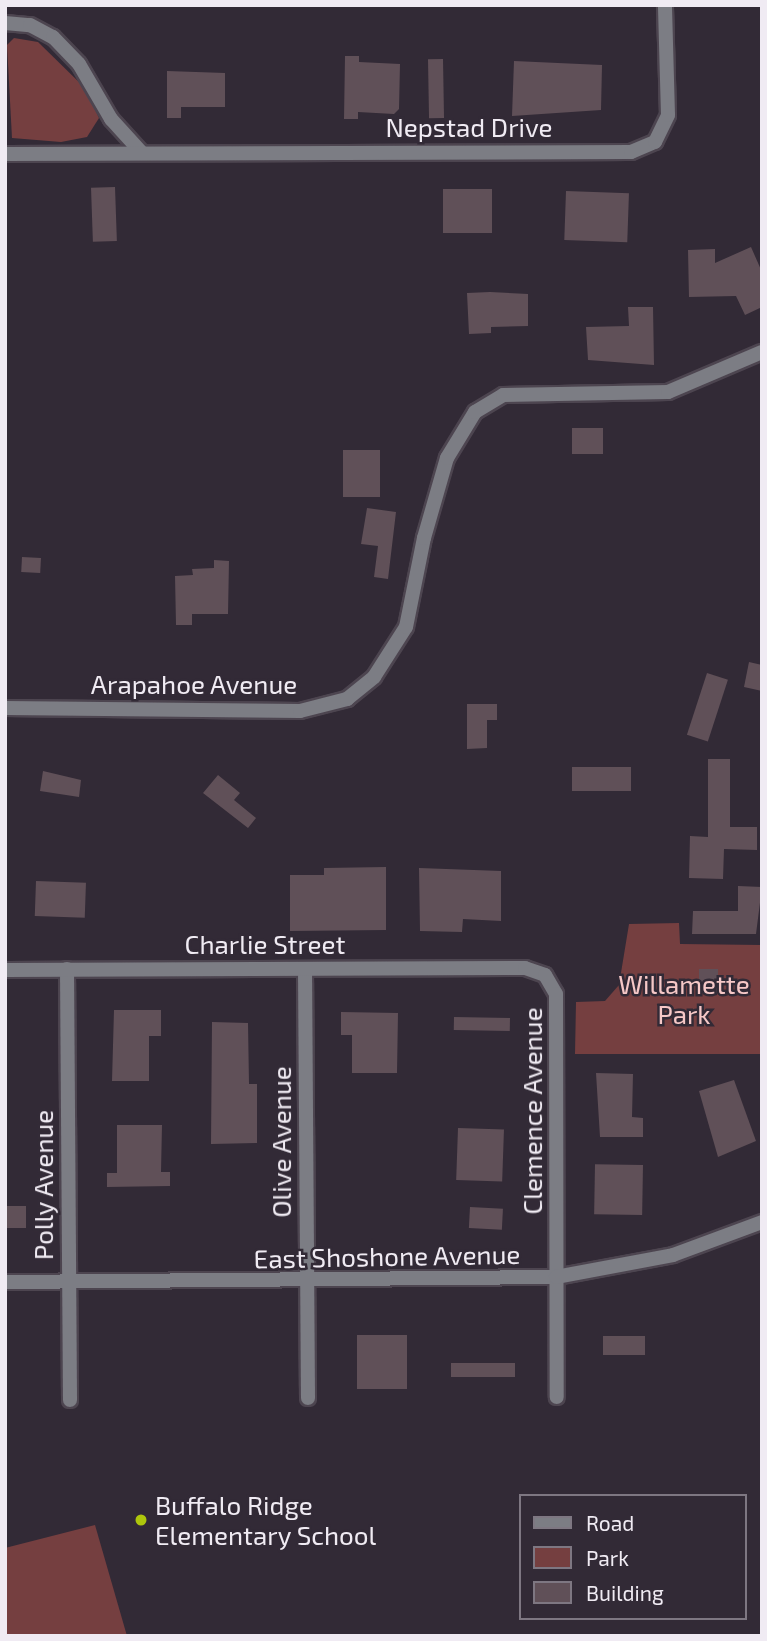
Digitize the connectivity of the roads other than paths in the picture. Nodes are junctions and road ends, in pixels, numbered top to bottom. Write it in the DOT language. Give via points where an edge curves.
graph roads {
  1 [pos="665,5"];
  2 [pos="5,23"];
  3 [pos="141,152"];
  4 [pos="5,154"];
  5 [pos="762,352"];
  6 [pos="5,708"];
  7 [pos="525,968"];
  8 [pos="67,969"];
  9 [pos="305,969"];
  10 [pos="5,970"];
  11 [pos="762,1222"];
  12 [pos="556,1277"];
  13 [pos="69,1281"];
  14 [pos="5,1282"];
  15 [pos="307,1282"];
  16 [pos="557,1397"];
  17 [pos="308,1398"];
  18 [pos="70,1400"];
  1 -- 3 [label="street, Nepstad Drive" via="668,115 655,142 631,152"];
  2 -- 3 [label="street" via="30,25 53,37 79,64 111,119"];
  3 -- 4 [label="street, Nepstad Drive"];
  5 -- 6 [label="street, Arapahoe Avenue" via="668,392 503,395 475,412 447,458 406,627 374,677 347,699 300,710"];
  7 -- 9 [label="street, Charlie Street"];
  7 -- 12 [label="street, Clemence Avenue" via="545,975 556,994"];
  8 -- 9 [label="street, Charlie Street"];
  8 -- 10 [label="street, Charlie Street"];
  8 -- 13 [label="street, Polly Avenue"];
  9 -- 15 [label="street, Olive Avenue"];
  11 -- 12 [label="street, East Shoshone Avenue" via="673,1255"];
  12 -- 15 [label="street, East Shoshone Avenue"];
  12 -- 16 [label="street, Clemence Avenue"];
  13 -- 14 [label="street, East Shoshone Avenue"];
  13 -- 15 [label="street, East Shoshone Avenue"];
  13 -- 18 [label="street, Polly Avenue"];
  15 -- 17 [label="street, Olive Avenue"];
}
